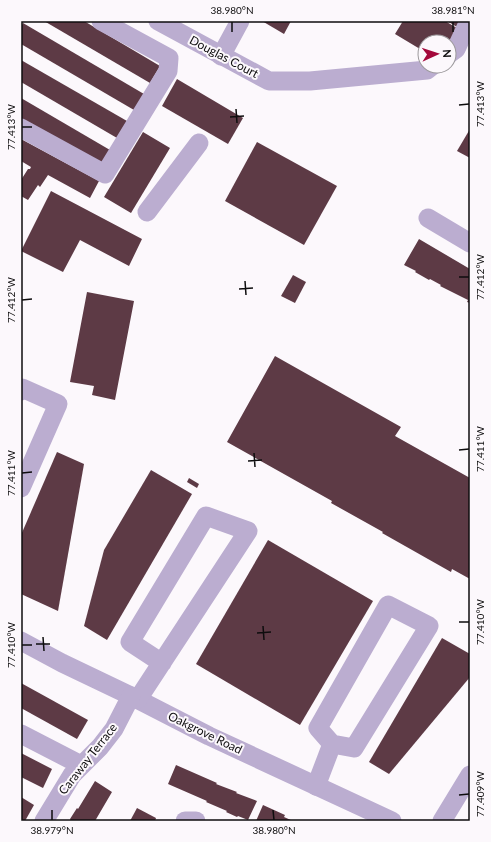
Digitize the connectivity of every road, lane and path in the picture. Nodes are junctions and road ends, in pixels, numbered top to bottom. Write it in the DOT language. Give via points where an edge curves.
graph roads {
  1 [pos="158,21"];
  2 [pos="240,21"];
  3 [pos="468,21"];
  4 [pos="109,23"];
  5 [pos="457,47"];
  6 [pos="221,56"];
  7 [pos="417,71"];
  8 [pos="21,128"];
  9 [pos="199,143"];
  10 [pos="147,212"];
  11 [pos="428,218"];
  12 [pos="469,240"];
  13 [pos="21,391"];
  14 [pos="21,488"];
  15 [pos="21,641"];
  16 [pos="162,663"];
  17 [pos="134,697"];
  18 [pos="21,734"];
  19 [pos="332,744"];
  20 [pos="81,765"];
  21 [pos="470,775"];
  22 [pos="316,786"];
  23 [pos="44,821"];
  24 [pos="184,821"];
  25 [pos="196,821"];
  26 [pos="392,821"];
  27 [pos="442,821"];
  1 -- 6 [label="street, Douglas Court"];
  2 -- 6 [label="street"];
  3 -- 5 [label="street"];
  4 -- 8 [label="street" via="169,58 168,71 105,174"];
  6 -- 7 [label="street, Douglas Court" via="269,82 326,80"];
  9 -- 10 [label="street"];
  11 -- 12 [label="street"];
  13 -- 14 [label="street" via="22,388 58,404"];
  15 -- 17 [label="street, Oakgrove Road"];
  16 -- 16 [label="street, Caraway Terrace" via="192,617 248,531 206,516 130,642"];
  16 -- 17 [label="street, Caraway Terrace"];
  17 -- 20 [label="street, Caraway Terrace" via="100,747"];
  17 -- 22 [label="street, Oakgrove Road" via="209,736"];
  18 -- 20 [label="street"];
  19 -- 19 [label="street" via="354,748 429,626 388,606 318,728"];
  19 -- 22 [label="street"];
  20 -- 23 [label="street, Caraway Terrace"];
  21 -- 27 [label="street"];
  22 -- 26 [label="street, Oakgrove Road"];
  24 -- 25 [label="street"];
}
